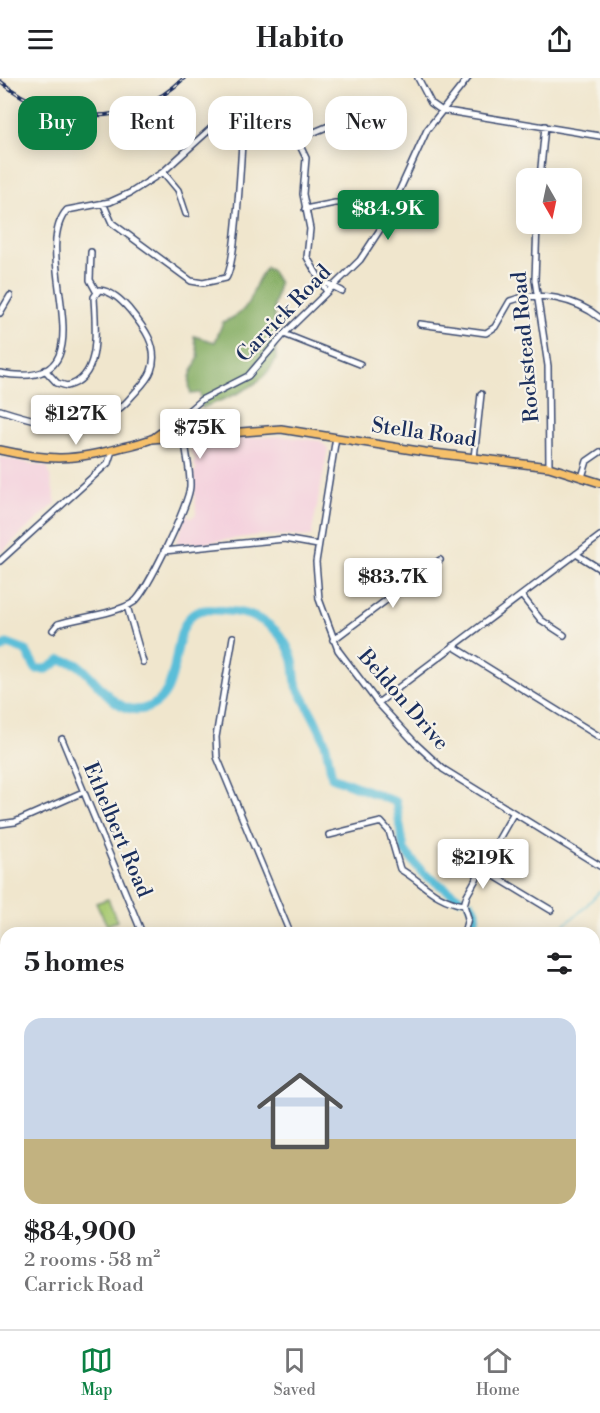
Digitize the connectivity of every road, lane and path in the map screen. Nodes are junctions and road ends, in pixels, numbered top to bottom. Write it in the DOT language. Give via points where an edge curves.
graph roads {
  1 [pos="418,78"];
  2 [pos="468,78"];
  3 [pos="441,110"];
  4 [pos="545,126"];
  5 [pos="208,132"];
  6 [pos="600,136"];
  7 [pos="241,150"];
  8 [pos="303,150"];
  9 [pos="541,168"];
  10 [pos="163,172"];
  11 [pos="103,203"];
  12 [pos="356,203"];
  13 [pos="305,209"];
  14 [pos="186,213"];
  15 [pos="536,234"];
  16 [pos="91,252"];
  17 [pos="317,278"];
  18 [pos="334,286"];
  19 [pos="96,291"];
  20 [pos="342,291"];
  21 [pos="327,292"];
  22 [pos="10,296"];
  23 [pos="536,297"];
  24 [pos="0,313"];
  25 [pos="600,318"];
  26 [pos="423,324"];
  27 [pos="284,334"];
  28 [pos="360,364"];
  29 [pos="45,370"];
  30 [pos="0,373"];
  31 [pos="481,394"];
  32 [pos="0,410"];
  33 [pos="185,415"];
  34 [pos="185,433"];
  35 [pos="336,437"];
  36 [pos="153,438"];
  37 [pos="0,450"];
  38 [pos="112,451"];
  39 [pos="600,453"];
  40 [pos="474,458"];
  41 [pos="549,467"];
  42 [pos="582,477"];
  43 [pos="600,483"];
  44 [pos="600,536"];
  45 [pos="318,545"];
  46 [pos="164,551"];
  47 [pos="576,554"];
  48 [pos="440,560"];
  49 [pos="0,561"];
  50 [pos="600,569"];
  51 [pos="522,596"];
  52 [pos="127,606"];
  53 [pos="53,630"];
  54 [pos="564,635"];
  55 [pos="233,637"];
  56 [pos="333,640"];
  57 [pos="453,646"];
  58 [pos="143,662"];
  59 [pos="378,703"];
  60 [pos="600,737"];
  61 [pos="62,739"];
  62 [pos="83,792"];
  63 [pos="513,814"];
  64 [pos="0,824"];
  65 [pos="329,835"];
  66 [pos="600,866"];
  67 [pos="483,869"];
  68 [pos="269,883"];
  69 [pos="261,885"];
  70 [pos="464,905"];
  71 [pos="280,908"];
  72 [pos="273,910"];
  73 [pos="551,910"];
  74 [pos="286,924"];
  75 [pos="139,927"];
  76 [pos="282,927"];
  77 [pos="288,927"];
  78 [pos="466,927"];
  1 -- 3 [label="street" via="431,103"];
  2 -- 3 [label="street, Carrick Road"];
  3 -- 4 [label="street"];
  3 -- 18 [label="street, Carrick Road" via="421,141 376,238"];
  4 -- 6 [label="street"];
  4 -- 9 [label="street"];
  5 -- 10 [label="street"];
  7 -- 11 [label="street" via="236,236 226,278 203,283 191,281 112,223"];
  8 -- 13 [label="street" via="306,158"];
  10 -- 11 [label="street"];
  10 -- 14 [label="street" via="178,190"];
  11 -- 29 [label="street" via="72,207 60,221 55,266 63,302 64,340 54,362"];
  12 -- 13 [label="street"];
  13 -- 17 [label="street" via="309,229 307,256"];
  15 -- 23 [label="street, Rockstead Road"];
  16 -- 19 [label="street" via="90,280"];
  17 -- 18 [label="street"];
  17 -- 21 [label="street"];
  18 -- 20 [label="street"];
  18 -- 21 [label="street, Carrick Road"];
  19 -- 29 [label="street" via="96,343 82,378 67,386 57,383"];
  19 -- 32 [label="street" via="117,297 146,328 152,350 149,376 118,412 89,423 37,420"];
  21 -- 27 [label="street, Carrick Road"];
  22 -- 24 [label="street"];
  23 -- 25 [label="street" via="547,296"];
  23 -- 26 [label="street" via="510,301 495,327 486,333"];
  23 -- 41 [label="street, Rockstead Road" via="548,366"];
  27 -- 28 [label="street"];
  27 -- 33 [label="street, Carrick Road" via="248,376 201,400"];
  29 -- 30 [label="street" via="28,377"];
  31 -- 40 [label="street"];
  33 -- 34 [label="street"];
  33 -- 36 [label="main road"];
  34 -- 35 [label="main road, Stella Road" via="281,429"];
  34 -- 36 [label="main road, Stella Road"];
  34 -- 46 [label="street" via="189,492"];
  35 -- 40 [label="main road, Stella Road"];
  35 -- 45 [label="street, Beldon Drive"];
  36 -- 38 [label="main road, Stella Road"];
  37 -- 38 [label="main road, Stella Road" via="56,460"];
  38 -- 49 [label="street" via="108,464"];
  39 -- 42 [label="street" via="587,461"];
  40 -- 41 [label="main road, Stella Road"];
  41 -- 42 [label="main road, Stella Road"];
  42 -- 43 [label="main road, Stella Road"];
  44 -- 47 [label="street"];
  45 -- 46 [label="street" via="284,539"];
  45 -- 56 [label="street, Beldon Drive" via="317,589"];
  46 -- 52 [label="street" via="138,598"];
  47 -- 50 [label="street"];
  47 -- 51 [label="street"];
  48 -- 56 [label="street"];
  51 -- 54 [label="street" via="541,621"];
  51 -- 57 [label="street"];
  52 -- 53 [label="street" via="58,624"];
  52 -- 58 [label="street"];
  55 -- 68 [label="street" via="216,737 217,757 226,789"];
  56 -- 59 [label="street, Beldon Drive"];
  57 -- 59 [label="street"];
  57 -- 60 [label="street"];
  59 -- 63 [label="street, Beldon Drive" via="443,769"];
  61 -- 62 [label="street, Ethelbert Road"];
  62 -- 64 [label="street" via="15,822"];
  62 -- 75 [label="street, Ethelbert Road"];
  63 -- 66 [label="street, Beldon Drive"];
  63 -- 67 [label="street"];
  65 -- 70 [label="street" via="381,822 392,838 400,869 413,875 437,897"];
  67 -- 70 [label="street"];
  67 -- 73 [label="street"];
  68 -- 69 [label="street"];
  68 -- 71 [label="street"];
  70 -- 78 [label="street" via="468,918"];
  71 -- 72 [label="street"];
  71 -- 74 [label="street"];
  74 -- 76 [label="street"];
  74 -- 77 [label="street"];
}
